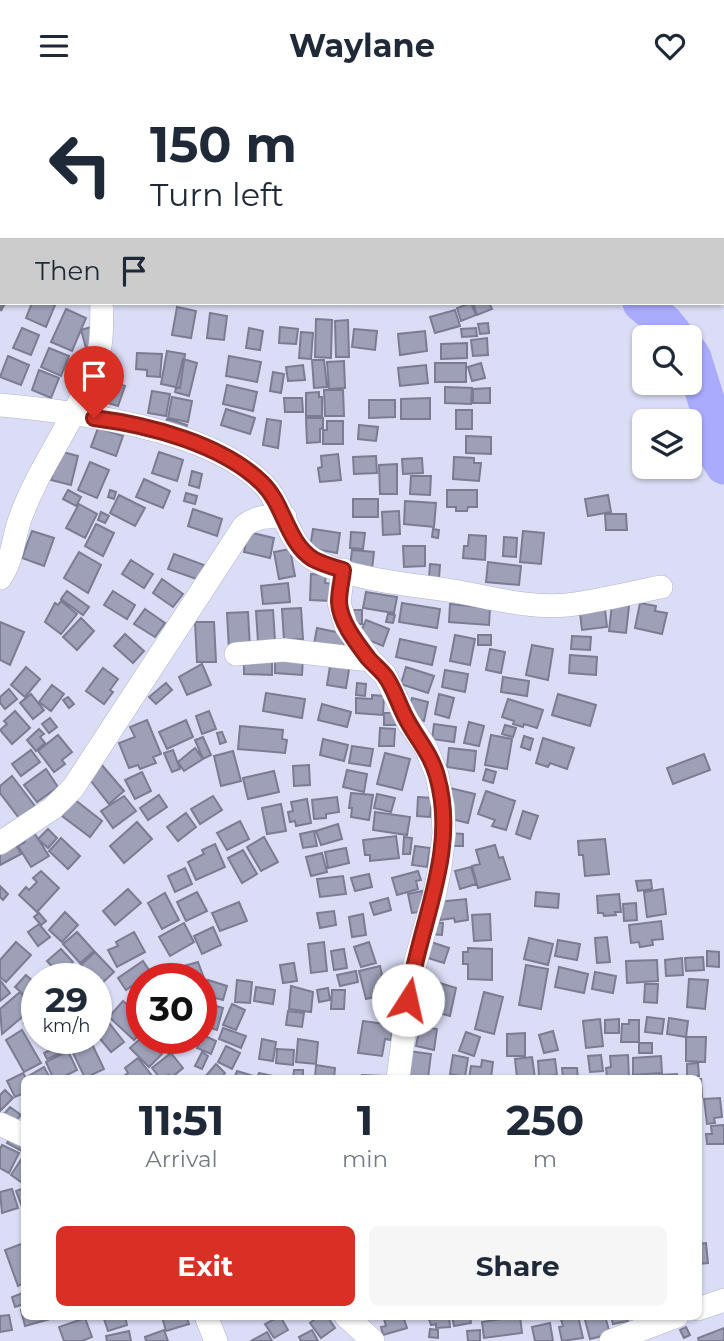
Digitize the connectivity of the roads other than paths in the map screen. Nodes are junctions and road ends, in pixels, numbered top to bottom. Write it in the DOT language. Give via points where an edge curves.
graph roads {
  1 [pos="102,305"];
  2 [pos="0,405"];
  3 [pos="73,415"];
  4 [pos="9,517"];
  5 [pos="285,517"];
  6 [pos="343,570"];
  7 [pos="0,578"];
  8 [pos="661,587"];
  9 [pos="236,654"];
  10 [pos="370,660"];
  11 [pos="0,843"];
  12 [pos="398,1075"];
  13 [pos="0,1124"];
  14 [pos="21,1134"];
  15 [pos="724,1300"];
  16 [pos="702,1308"];
  17 [pos="208,1320"];
  18 [pos="666,1320"];
  19 [pos="216,1341"];
  20 [pos="611,1341"];
  1 -- 3 [label="street" via="100,348"];
  2 -- 3 [label="street"];
  3 -- 4 [label="street" via="44,468"];
  3 -- 5 [label="street" via="135,423 218,453 264,485"];
  4 -- 7 [label="street" via="14,545"];
  5 -- 6 [label="street" via="302,549 313,559"];
  5 -- 11 [label="street" via="266,516 244,526 73,788 53,808"];
  6 -- 8 [label="street" via="520,604 566,605"];
  6 -- 10 [label="street" via="339,603 346,626"];
  9 -- 10 [label="street" via="284,650"];
  10 -- 12 [label="street" via="386,675 426,748 443,807 440,867 412,974"];
  13 -- 14 [label="street"];
  15 -- 16 [label="street"];
  17 -- 19 [label="street"];
  18 -- 20 [label="street"];
}
